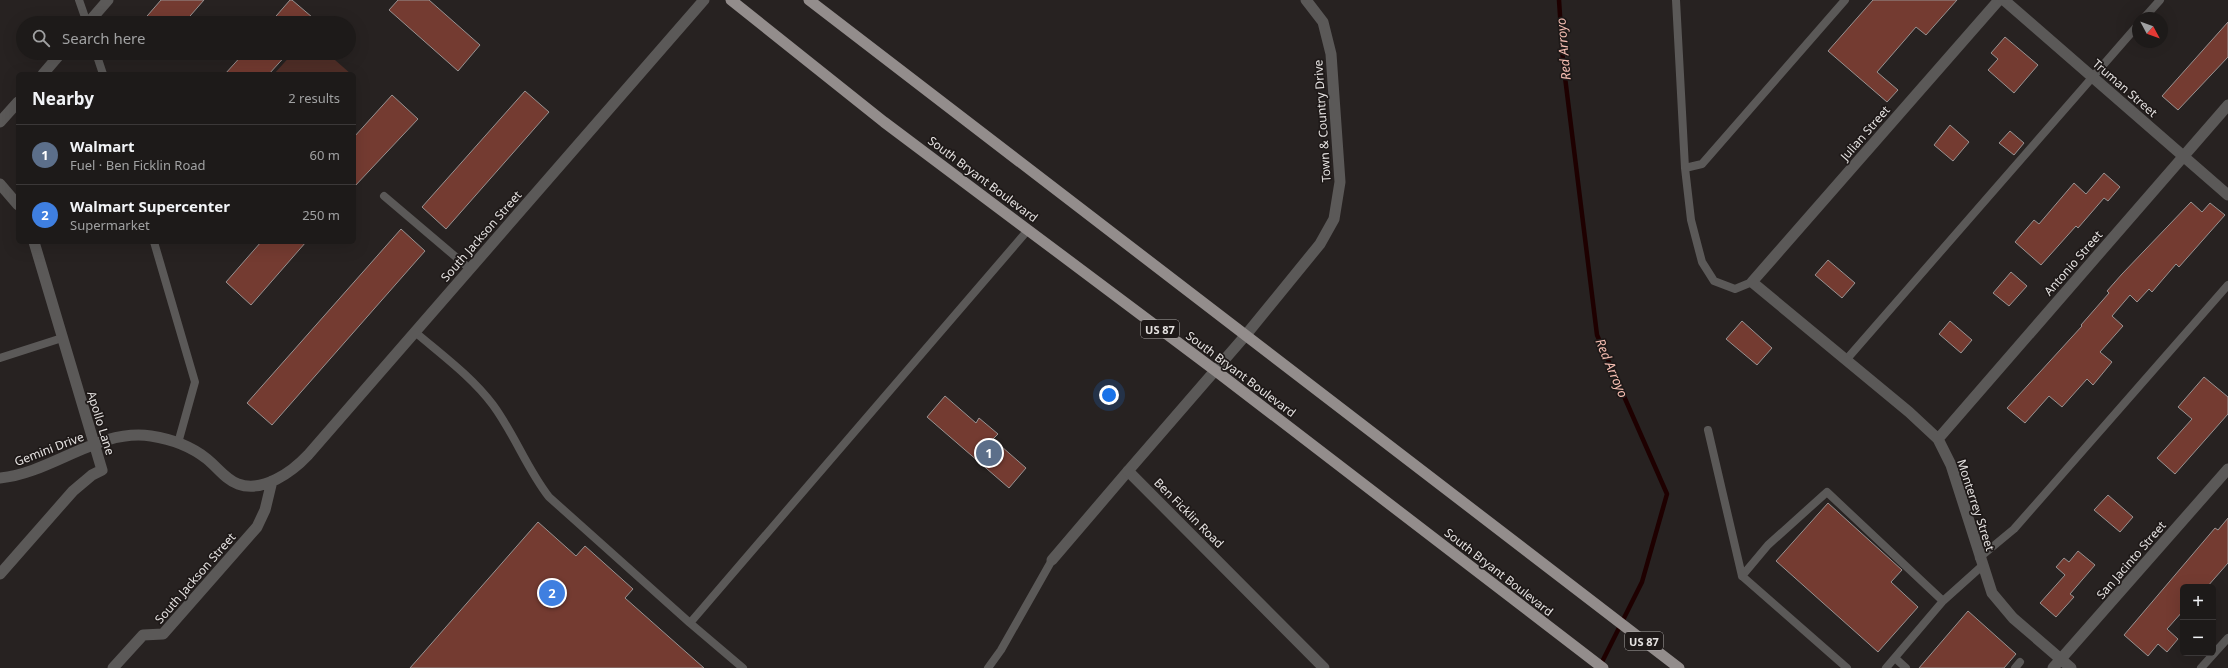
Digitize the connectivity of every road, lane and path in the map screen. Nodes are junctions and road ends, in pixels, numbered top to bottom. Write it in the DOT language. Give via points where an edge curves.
graph roads {
  1 [pos="79,0"];
  2 [pos="108,0"];
  3 [pos="704,0"];
  4 [pos="731,0"];
  5 [pos="809,0"];
  6 [pos="1306,0"];
  7 [pos="1676,0"];
  8 [pos="1845,0"];
  9 [pos="1999,0"];
  10 [pos="2004,0"];
  11 [pos="2160,0"];
  12 [pos="2149,12"];
  13 [pos="85,16"];
  14 [pos="93,16"];
  15 [pos="2132,32"];
  16 [pos="55,60"];
  17 [pos="98,60"];
  18 [pos="45,72"];
  19 [pos="102,72"];
  20 [pos="2093,77"];
  21 [pos="16,104"];
  22 [pos="2228,105"];
  23 [pos="0,122"];
  24 [pos="2183,156"];
  25 [pos="1685,168"];
  26 [pos="0,184"];
  27 [pos="2228,195"];
  28 [pos="384,196"];
  29 [pos="16,203"];
  30 [pos="1028,230"];
  31 [pos="35,244"];
  32 [pos="155,244"];
  33 [pos="470,269"];
  34 [pos="1752,282"];
  35 [pos="2228,285"];
  36 [pos="415,332"];
  37 [pos="1245,336"];
  38 [pos="62,338"];
  39 [pos="0,358"];
  40 [pos="1846,360"];
  41 [pos="1216,371"];
  42 [pos="1708,430"];
  43 [pos="1938,439"];
  44 [pos="178,443"];
  45 [pos="93,445"];
  46 [pos="2228,469"];
  47 [pos="1128,471"];
  48 [pos="0,478"];
  49 [pos="272,481"];
  50 [pos="259,485"];
  51 [pos="1052,560"];
  52 [pos="1980,562"];
  53 [pos="0,574"];
  54 [pos="1742,576"];
  55 [pos="1943,601"];
  56 [pos="690,622"];
  57 [pos="2228,638"];
  58 [pos="1895,658"];
  59 [pos="2061,659"];
  60 [pos="113,668"];
  61 [pos="743,668"];
  62 [pos="988,668"];
  63 [pos="1324,668"];
  64 [pos="1603,668"];
  65 [pos="1679,668"];
  66 [pos="1847,668"];
  67 [pos="1886,668"];
  68 [pos="1906,668"];
  69 [pos="2053,668"];
  70 [pos="2071,668"];
  71 [pos="2201,668"];
  1 -- 13 [label="lane"];
  2 -- 14 [label="street"];
  3 -- 33 [label="street, South Jackson Street"];
  4 -- 30 [label="main road, South Bryant Boulevard / US 87" via="884,122"];
  5 -- 37 [label="main road, US 87"];
  6 -- 37 [label="street, Town & Country Drive" via="1323,22 1331,54 1340,182 1334,219 1320,244"];
  7 -- 25 [label="lane"];
  8 -- 25 [label="lane" via="1702,164"];
  9 -- 34 [label="street, Julian Street"];
  10 -- 20 [label="street, Truman Street"];
  11 -- 12 [label="lane"];
  15 -- 20 [label="lane"];
  16 -- 18 [label="street"];
  17 -- 19 [label="lane"];
  20 -- 24 [label="street, Truman Street"];
  20 -- 40 [label="lane"];
  21 -- 23 [label="street"];
  22 -- 24 [label="street, Antonio Street"];
  24 -- 27 [label="street, Truman Street"];
  24 -- 43 [label="street, Antonio Street"];
  25 -- 34 [label="lane" via="1691,220 1702,262 1714,281 1735,289"];
  26 -- 29 [label="street"];
  28 -- 33 [label="lane"];
  30 -- 41 [label="main road, South Bryant Boulevard / US 87"];
  30 -- 56 [label="lane"];
  31 -- 38 [label="street, Apollo Lane"];
  32 -- 44 [label="lane" via="196,382"];
  33 -- 36 [label="street, South Jackson Street"];
  34 -- 40 [label="street, Monterrey Street"];
  35 -- 52 [label="lane" via="2014,529"];
  36 -- 49 [label="street, South Jackson Street" via="300,464"];
  36 -- 56 [label="lane" via="463,372 493,405 537,483 549,497"];
  37 -- 41 [label="street, Town & Country Drive"];
  37 -- 65 [label="main road, US 87"];
  38 -- 39 [label="lane"];
  38 -- 45 [label="street, Apollo Lane"];
  40 -- 43 [label="street, Monterrey Street"];
  41 -- 47 [label="street"];
  41 -- 64 [label="main road, South Bryant Boulevard / US 87"];
  42 -- 54 [label="lane"];
  43 -- 52 [label="street, Monterrey Street" via="1951,465"];
  44 -- 45 [label="street, Gemini Drive" via="136,435 109,439"];
  44 -- 50 [label="street, Gemini Drive" via="205,458 238,484"];
  45 -- 48 [label="street, Gemini Drive" via="30,472"];
  45 -- 53 [label="street, Apollo Lane" via="102,470 73,491"];
  46 -- 59 [label="street, San Jacinto Street"];
  47 -- 51 [label="street"];
  47 -- 63 [label="street, Ben Ficklin Road"];
  49 -- 50 [label="street, South Jackson Street"];
  49 -- 60 [label="street, South Jackson Street" via="265,510 257,527 163,634 142,636"];
  51 -- 62 [label="lane" via="1001,650"];
  52 -- 55 [label="lane"];
  52 -- 59 [label="street, Monterrey Street" via="1992,593 2013,618"];
  54 -- 55 [label="lane" via="1768,545 1827,492"];
  54 -- 66 [label="lane"];
  55 -- 58 [label="lane"];
  56 -- 61 [label="lane"];
  57 -- 71 [label="lane"];
  58 -- 67 [label="lane"];
  58 -- 68 [label="lane"];
  59 -- 69 [label="street, San Jacinto Street"];
  59 -- 70 [label="street, Monterrey Street"];
}
